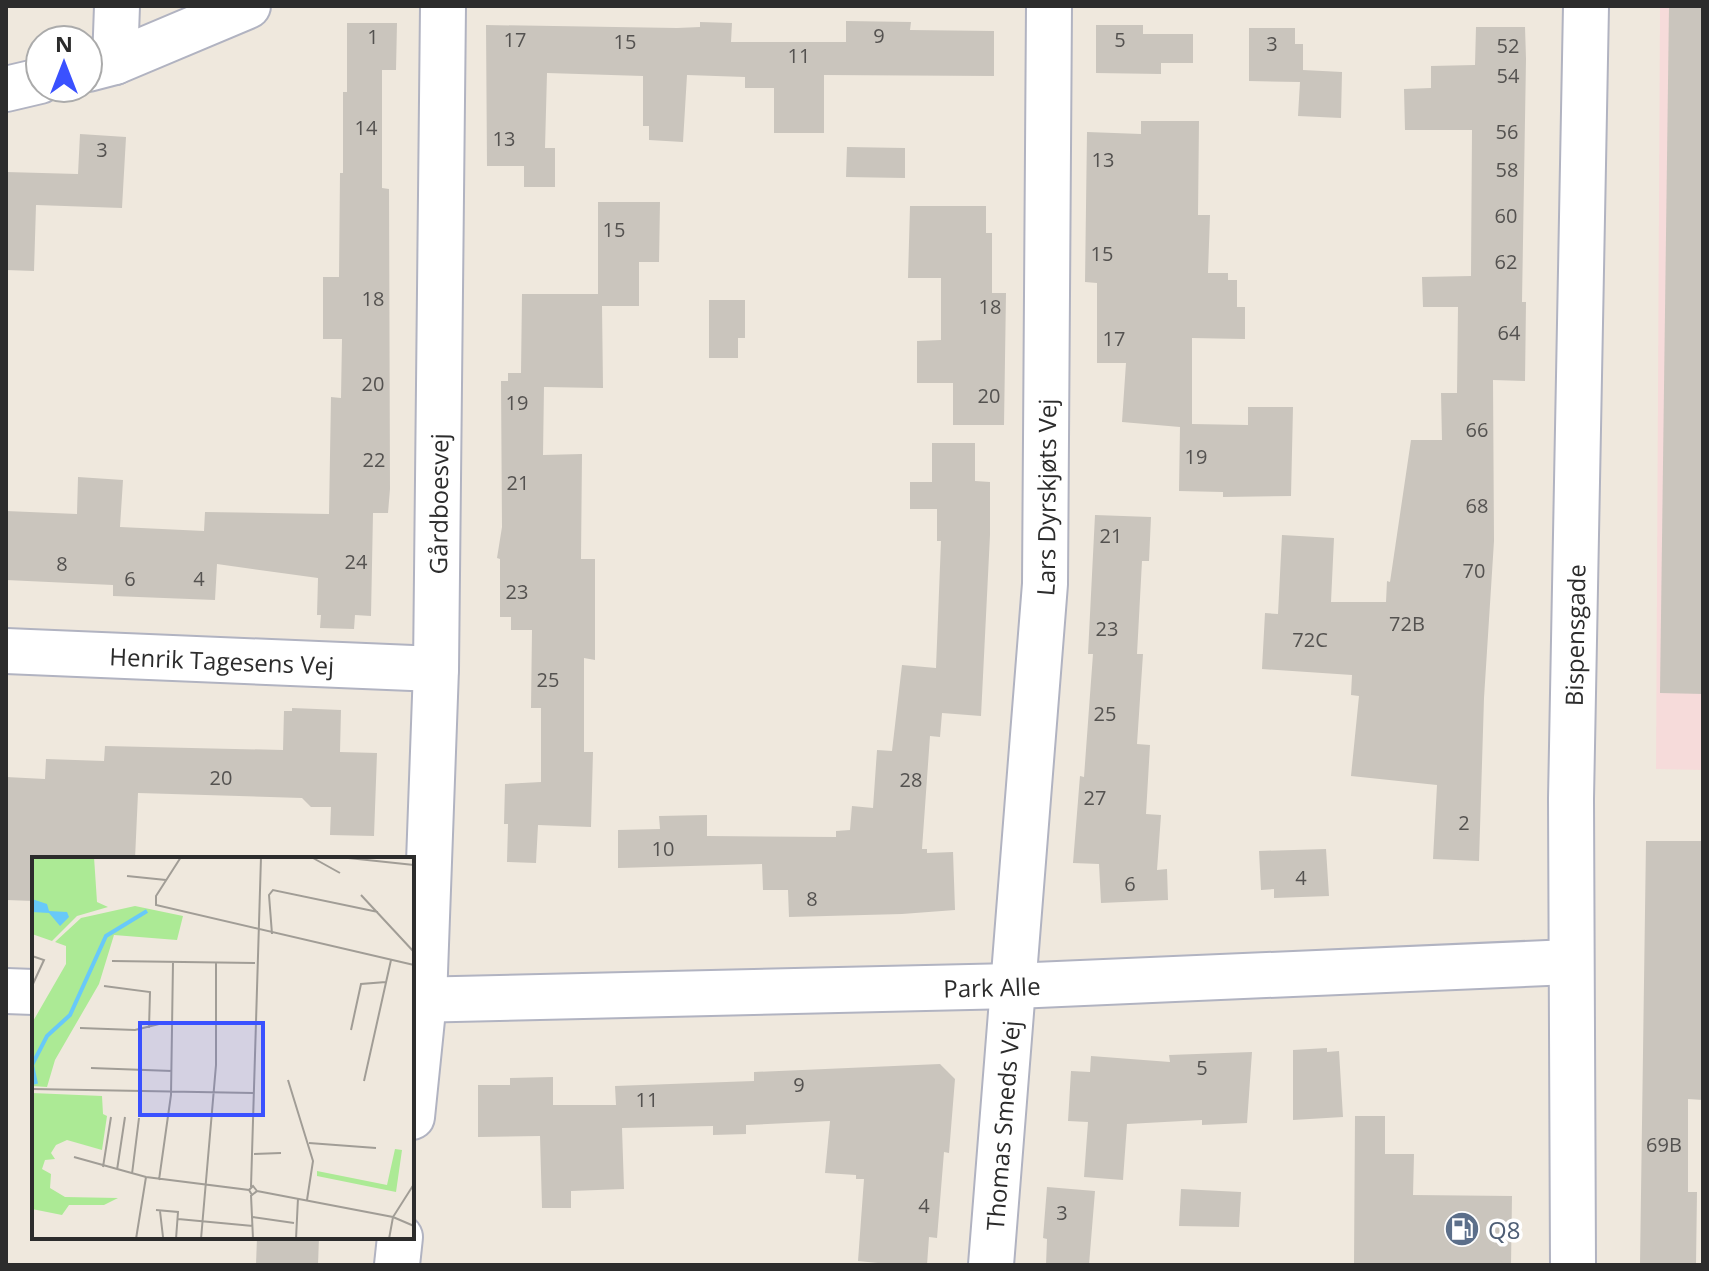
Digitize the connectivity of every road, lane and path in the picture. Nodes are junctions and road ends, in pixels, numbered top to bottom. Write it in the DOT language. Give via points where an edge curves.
graph roads {
  1 [pos="117,6"];
  2 [pos="248,6"];
  3 [pos="443,6"];
  4 [pos="1049,6"];
  5 [pos="1586,6"];
  6 [pos="104,58"];
  7 [pos="104,65"];
  8 [pos="6,651"];
  9 [pos="436,669"];
  10 [pos="1570,962"];
  11 [pos="1013,986"];
  12 [pos="6,991"];
  13 [pos="32,992"];
  14 [pos="418,1000"];
  15 [pos="414,1078"];
  16 [pos="400,1239"];
  17 [pos="397,1265"];
  18 [pos="991,1265"];
  19 [pos="1573,1265"];
  1 -- 6 [label="street"];
  2 -- 7 [label="street"];
  3 -- 9 [label="street, Gårdboesvej"];
  4 -- 11 [label="street, Lars Dyrskjøts Vej" via="1045,584"];
  5 -- 10 [label="street, Bispensgade"];
  8 -- 9 [label="street, Henrik Tagesens Vej"];
  9 -- 14 [label="street, Gårdboesvej"];
  10 -- 11 [label="street, Park Alle"];
  10 -- 19 [label="street, Bispensgade"];
  11 -- 14 [label="street, Park Alle"];
  11 -- 18 [label="street, Thomas Smeds Vej"];
  12 -- 13 [label="street"];
  14 -- 15 [label="street, Gårdboesvej"];
  16 -- 17 [label="street"];
}
